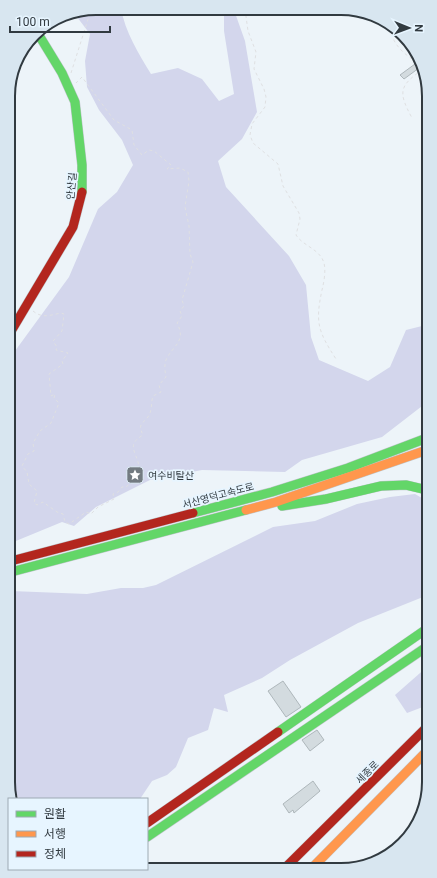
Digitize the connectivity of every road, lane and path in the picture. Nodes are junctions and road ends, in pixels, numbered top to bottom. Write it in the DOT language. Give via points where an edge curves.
graph roads {
  1 [pos="246,15"];
  2 [pos="89,16"];
  3 [pos="40,38"];
  4 [pos="400,48"];
  5 [pos="414,60"];
  6 [pos="418,73"];
  7 [pos="67,84"];
  8 [pos="412,118"];
  9 [pos="23,312"];
  10 [pos="15,325"];
  11 [pos="336,359"];
  12 [pos="422,440"];
  13 [pos="422,452"];
  14 [pos="422,489"];
  15 [pos="219,517"];
  16 [pos="15,560"];
  17 [pos="15,571"];
  18 [pos="422,632"];
  19 [pos="422,650"];
  20 [pos="422,732"];
  21 [pos="422,756"];
  22 [pos="148,822"];
  23 [pos="148,836"];
  24 [pos="291,863"];
  25 [pos="317,863"];
  1 -- 11 [label="path" via="248,31 256,52 254,69 266,97 265,106 252,124 250,135 253,143 278,164 283,186 299,213 296,235 320,255 324,263 318,321 323,339"];
  2 -- 7 [label="path" via="75,66"];
  3 -- 7 [label="main road, 안산길"];
  4 -- 5 [label="path"];
  6 -- 8 [label="path" via="405,83 402,90"];
  7 -- 9 [label="main road, 안산길" via="74,100 84,168 80,210 61,249"];
  7 -- 9 [label="path" via="78,82 82,77 114,120 132,130 134,145 142,155 149,150 154,151 171,165 167,169 180,168 188,172 185,207 193,262 182,300 182,316 177,323 180,329 179,342 165,361 166,377 159,385 161,392 153,396 150,413 141,423 143,435 133,443 139,476 113,494 114,500 98,507 91,514 86,512 69,524 65,522 62,514 43,502 37,505 34,503 37,491 29,484 29,475 22,466 28,454 34,451 33,443 40,431 51,423 59,403 54,394 51,396 49,374 63,364 62,361 68,353 56,350 57,346 53,341 62,331 64,314 50,317 34,311"];
  9 -- 10 [label="main road, 안산길"];
  12 -- 16 [label="main road, 서산영덕고속도로" via="348,468 272,492"];
  13 -- 15 [label="main road" via="276,502"];
  14 -- 15 [label="main road" via="406,485 381,486 326,499"];
  15 -- 17 [label="main road"];
  18 -- 22 [label="main road"];
  19 -- 23 [label="main road"];
  20 -- 24 [label="main road, 세종로"];
  21 -- 25 [label="main road"];
}
